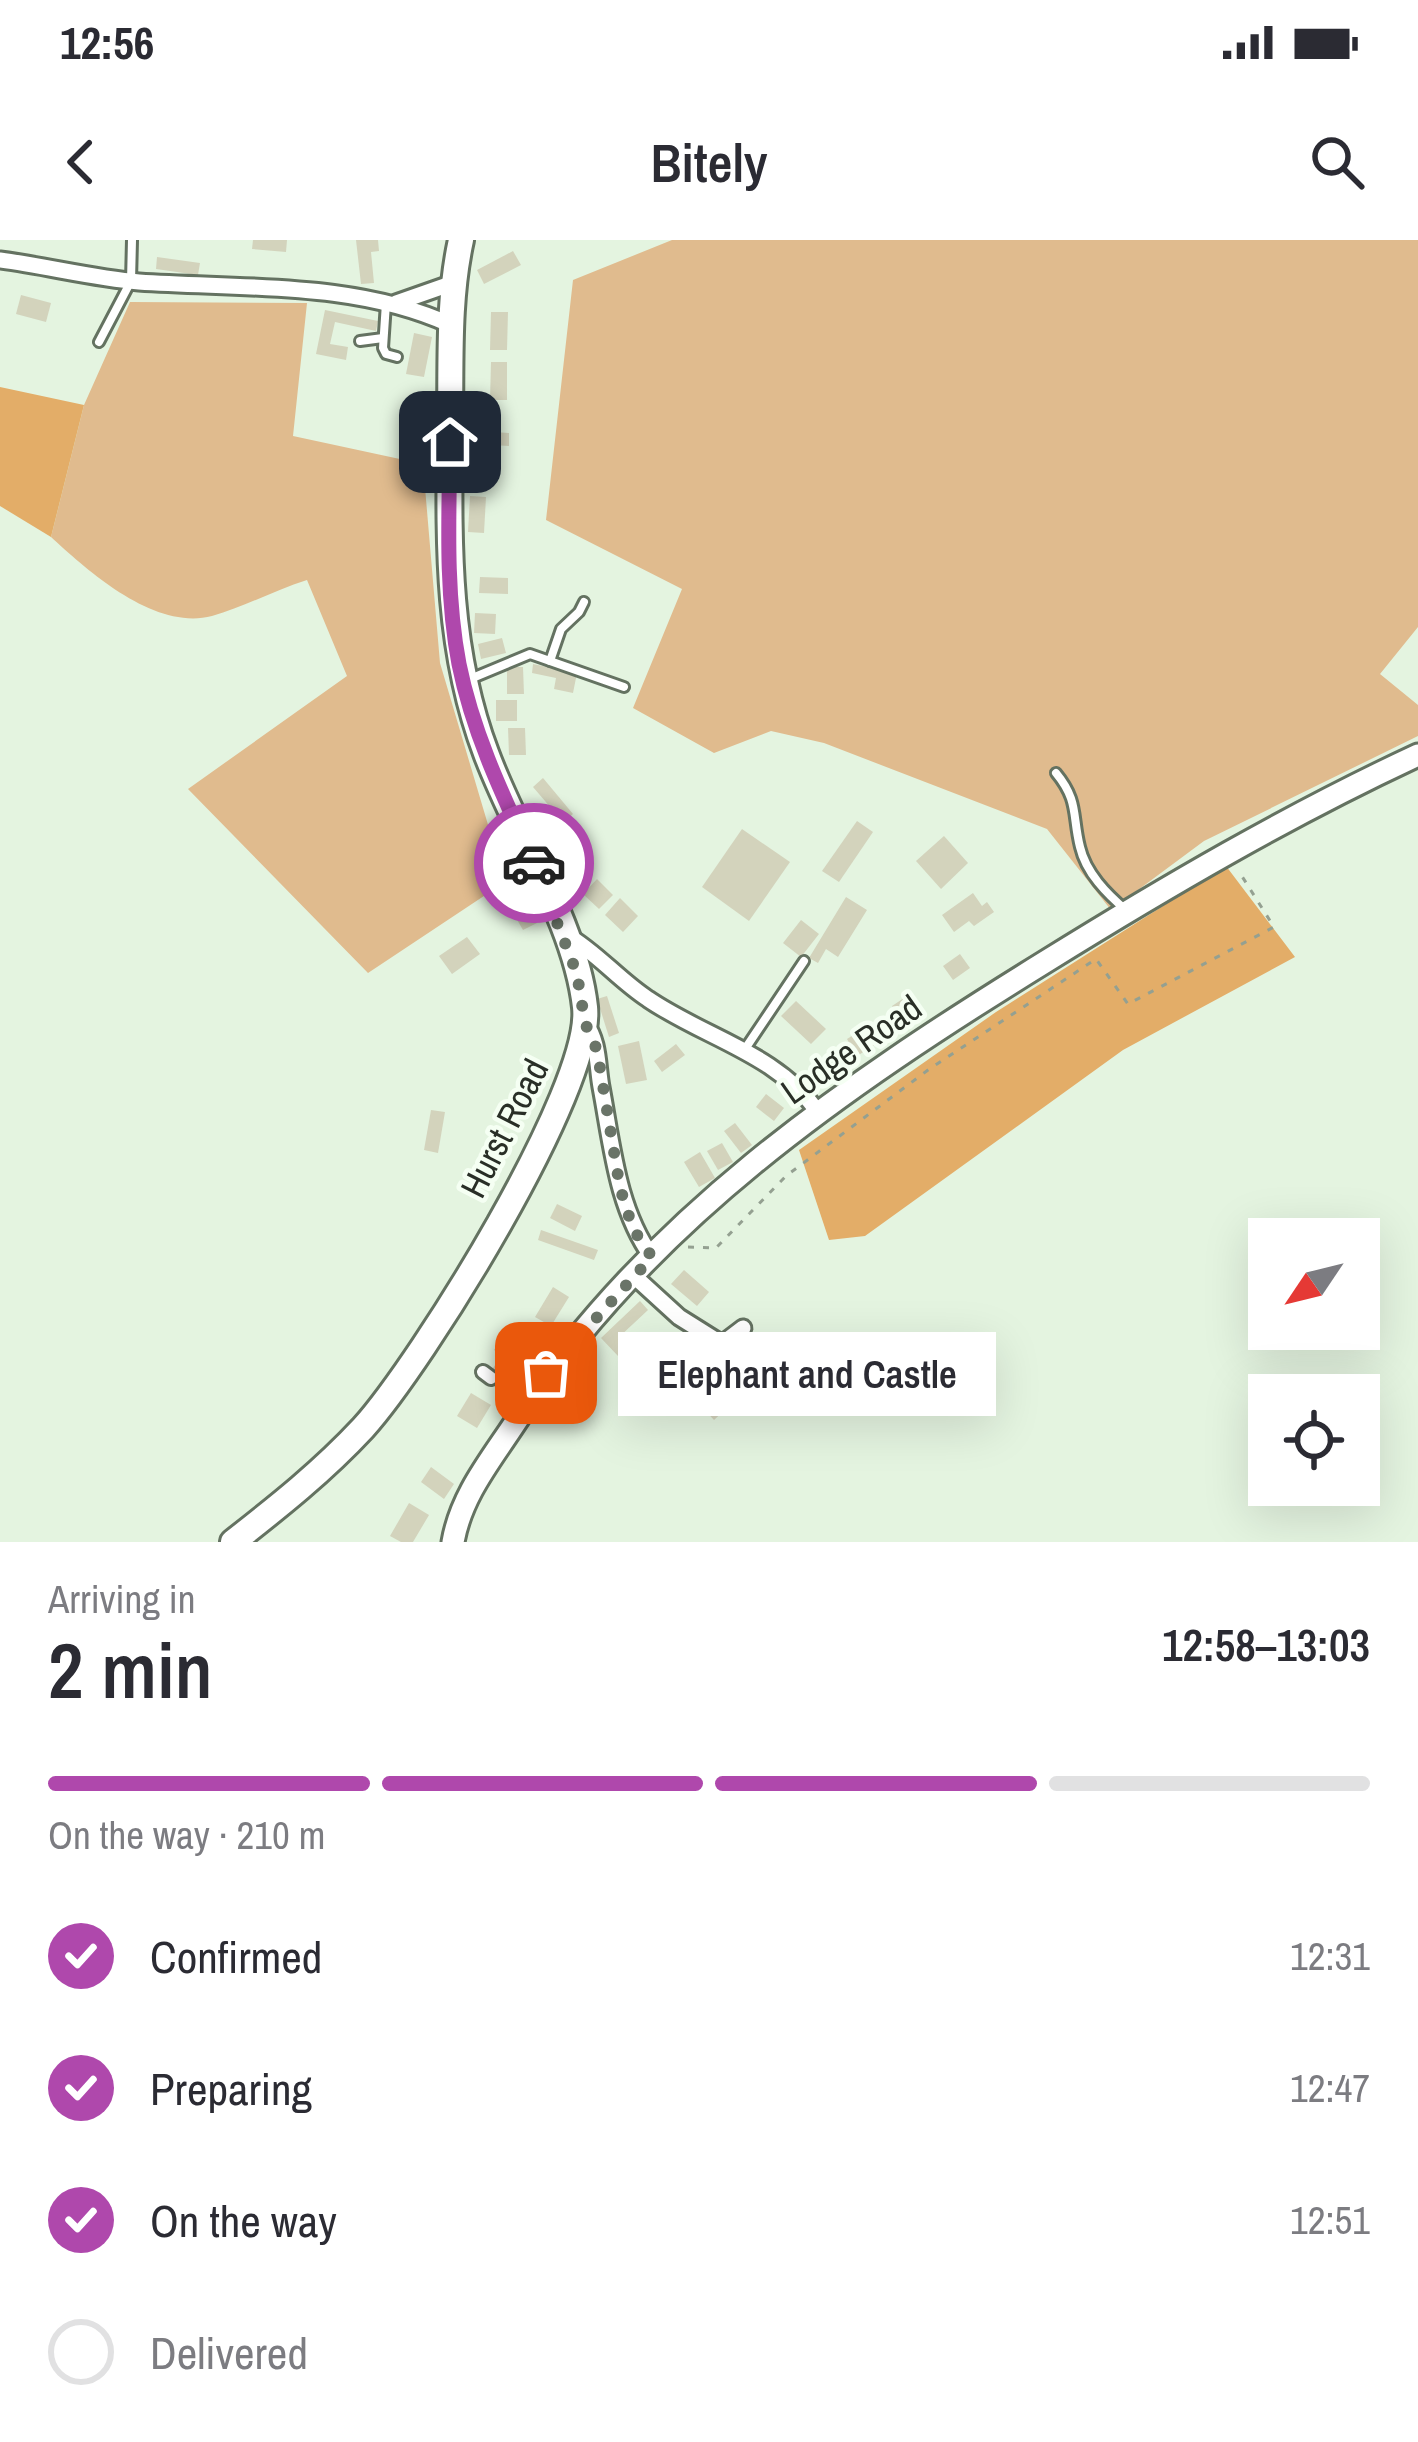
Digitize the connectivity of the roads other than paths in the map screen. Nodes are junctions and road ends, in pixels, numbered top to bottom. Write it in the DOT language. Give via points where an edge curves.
graph roads {
  1 [pos="132,240"];
  2 [pos="461,240"];
  3 [pos="0,260"];
  4 [pos="131,281"];
  5 [pos="453,283"];
  6 [pos="391,302"];
  7 [pos="451,325"];
  8 [pos="383,338"];
  9 [pos="360,341"];
  10 [pos="99,342"];
  11 [pos="398,357"];
  12 [pos="584,602"];
  13 [pos="550,661"];
  14 [pos="463,682"];
  15 [pos="624,687"];
  16 [pos="1418,754"];
  17 [pos="1056,773"];
  18 [pos="1128,911"];
  19 [pos="804,961"];
  20 [pos="588,968"];
  21 [pos="585,1023"];
  22 [pos="745,1049"];
  23 [pos="573,1074"];
  24 [pos="600,1082"];
  25 [pos="818,1112"];
  26 [pos="657,1252"];
  27 [pos="633,1275"];
  28 [pos="743,1328"];
  29 [pos="722,1344"];
  30 [pos="722,1366"];
  31 [pos="233,1542"];
  32 [pos="452,1542"];
  1 -- 4 [label="lane"];
  2 -- 5 [label="main road, Hurst Road"];
  3 -- 4 [label="street"];
  4 -- 6 [label="street"];
  4 -- 10 [label="lane"];
  5 -- 6 [label="street"];
  5 -- 7 [label="main road, Hurst Road"];
  6 -- 7 [label="street"];
  6 -- 8 [label="lane"];
  7 -- 14 [label="main road, Hurst Road" via="451,598"];
  8 -- 9 [label="lane"];
  8 -- 11 [label="lane" via="386,354"];
  12 -- 13 [label="lane" via="561,629"];
  13 -- 14 [label="lane" via="524,654"];
  13 -- 15 [label="lane"];
  14 -- 20 [label="main road, Hurst Road" via="564,935"];
  16 -- 18 [label="main road, Lodge Road"];
  17 -- 18 [label="lane" via="1073,797 1088,867"];
  18 -- 25 [label="main road, Lodge Road"];
  19 -- 22 [label="lane"];
  20 -- 21 [label="main road, Hurst Road"];
  20 -- 22 [label="street"];
  21 -- 23 [label="main road, Hurst Road"];
  21 -- 24 [label="street"];
  22 -- 25 [label="street"];
  23 -- 24 [label="street"];
  23 -- 31 [label="main road, Hurst Road" via="434,1335 320,1472"];
  24 -- 26 [label="street" via="633,1229"];
  25 -- 26 [label="main road, Lodge Road"];
  26 -- 27 [label="main road, Lodge Road"];
  27 -- 29 [label="street"];
  27 -- 32 [label="main road, Lodge Road" via="546,1373 460,1509"];
  28 -- 29 [label="street"];
  29 -- 30 [label="street"];
}
